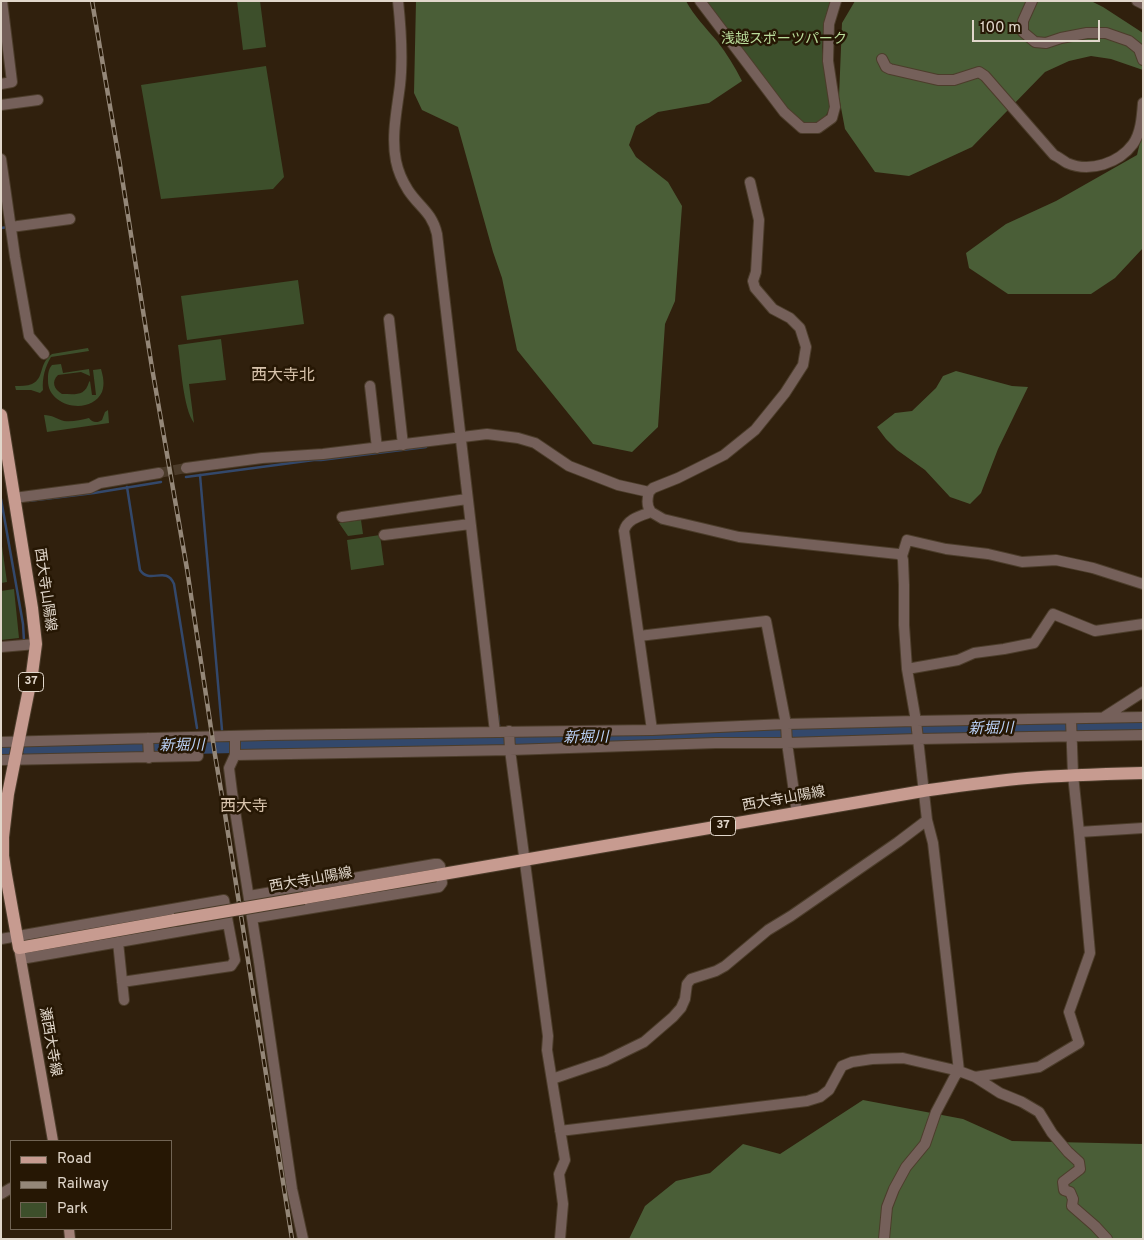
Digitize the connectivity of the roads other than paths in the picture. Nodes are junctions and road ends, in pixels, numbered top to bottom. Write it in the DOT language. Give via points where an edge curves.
graph roads {
  1 [pos="2,1"];
  2 [pos="398,1"];
  3 [pos="700,1"];
  4 [pos="836,1"];
  5 [pos="1032,1"];
  6 [pos="1137,1"];
  7 [pos="1143,4"];
  8 [pos="882,58"];
  9 [pos="1143,60"];
  10 [pos="1,84"];
  11 [pos="38,100"];
  12 [pos="1143,103"];
  13 [pos="1,105"];
  14 [pos="1,158"];
  15 [pos="750,182"];
  16 [pos="70,219"];
  17 [pos="8,225"];
  18 [pos="388,320"];
  19 [pos="44,354"];
  20 [pos="370,386"];
  21 [pos="1,415"];
  22 [pos="460,438"];
  23 [pos="403,444"];
  24 [pos="376,448"];
  25 [pos="4,453"];
  26 [pos="186,468"];
  27 [pos="159,472"];
  28 [pos="649,492"];
  29 [pos="14,498"];
  30 [pos="467,499"];
  31 [pos="651,512"];
  32 [pos="342,517"];
  33 [pos="470,524"];
  34 [pos="384,535"];
  35 [pos="902,556"];
  36 [pos="1143,584"];
  37 [pos="1143,624"];
  38 [pos="639,636"];
  39 [pos="36,644"];
  40 [pos="1,647"];
  41 [pos="907,669"];
  42 [pos="1143,692"];
  43 [pos="1143,717"];
  44 [pos="1103,718"];
  45 [pos="1070,721"];
  46 [pos="917,723"];
  47 [pos="786,726"];
  48 [pos="652,730"];
  49 [pos="495,732"];
  50 [pos="445,734"];
  51 [pos="716,735"];
  52 [pos="1071,735"];
  53 [pos="1143,735"];
  54 [pos="267,736"];
  55 [pos="235,738"];
  56 [pos="918,738"];
  57 [pos="197,739"];
  58 [pos="148,740"];
  59 [pos="19,741"];
  60 [pos="509,741"];
  61 [pos="787,741"];
  62 [pos="1,742"];
  63 [pos="446,750"];
  64 [pos="267,752"];
  65 [pos="235,753"];
  66 [pos="149,756"];
  67 [pos="1,760"];
  68 [pos="16,760"];
  69 [pos="1143,773"];
  70 [pos="1073,775"];
  71 [pos="923,791"];
  72 [pos="798,813"];
  73 [pos="927,820"];
  74 [pos="1143,828"];
  75 [pos="1079,832"];
  76 [pos="525,860"];
  77 [pos="441,874"];
  78 [pos="249,896"];
  79 [pos="252,918"];
  80 [pos="228,923"];
  81 [pos="1,940"];
  82 [pos="118,942"];
  83 [pos="19,948"];
  84 [pos="122,982"];
  85 [pos="124,1000"];
  86 [pos="959,1071"];
  87 [pos="975,1077"];
  88 [pos="552,1079"];
  89 [pos="560,1131"];
  90 [pos="53,1140"];
  91 [pos="303,1239"];
  92 [pos="560,1239"];
  93 [pos="884,1239"];
  94 [pos="1106,1239"];
  1 -- 10 [label="street" via="12,82"];
  2 -- 22 [label="street" via="401,29 400,84 395,116 397,163 408,190 431,218 437,234"];
  3 -- 4 [label="street" via="784,112 802,128 818,128 832,118 835,107 828,61 829,24"];
  5 -- 9 [label="street" via="1023,21 1023,32 1036,42 1106,33 1129,41 1139,49"];
  6 -- 7 [label="street"];
  8 -- 12 [label="street" via="886,67 938,80 954,80 979,72 1054,154 1081,167 1097,167 1118,158 1133,143"];
  11 -- 13 [label="street"];
  14 -- 17 [label="street"];
  15 -- 28 [label="street" via="759,220 755,288 773,309 800,328 806,347 803,365 754,430 724,455"];
  16 -- 17 [label="street"];
  17 -- 19 [label="street" via="29,336"];
  18 -- 23 [label="street"];
  20 -- 24 [label="street"];
  21 -- 25 [label="main road, 西大寺山陽線 / 37"];
  22 -- 23 [label="street"];
  22 -- 28 [label="street" via="487,434 536,443 569,466"];
  22 -- 30 [label="street"];
  23 -- 24 [label="street"];
  24 -- 26 [label="street"];
  25 -- 29 [label="main road, 西大寺山陽線 / 37"];
  27 -- 29 [label="street" via="100,483 90,488"];
  28 -- 31 [label="street" via="647,501"];
  29 -- 39 [label="main road, 西大寺山陽線 / 37"];
  30 -- 32 [label="street"];
  30 -- 33 [label="street"];
  31 -- 35 [label="street" via="663,519 739,537"];
  31 -- 38 [label="street" via="628,523 624,531"];
  33 -- 34 [label="street"];
  33 -- 49 [label="street"];
  35 -- 36 [label="street" via="908,540 1022,562 1056,560"];
  35 -- 41 [label="street"];
  37 -- 41 [label="street" via="1095,631 1053,614 1034,643"];
  38 -- 47 [label="street" via="766,621"];
  38 -- 48 [label="street"];
  39 -- 40 [label="street"];
  39 -- 59 [label="main road, 西大寺山陽線 / 37"];
  41 -- 46 [label="street"];
  42 -- 44 [label="street"];
  43 -- 44 [label="street"];
  44 -- 45 [label="street"];
  45 -- 46 [label="street"];
  45 -- 52 [label="street"];
  46 -- 47 [label="street"];
  46 -- 56 [label="street"];
  47 -- 51 [label="street"];
  47 -- 61 [label="street"];
  48 -- 51 [label="street"];
  48 -- 60 [label="street"];
  49 -- 50 [label="street"];
  49 -- 60 [label="street"];
  50 -- 54 [label="street"];
  50 -- 63 [label="street"];
  51 -- 60 [label="street"];
  51 -- 61 [label="street"];
  52 -- 53 [label="street"];
  52 -- 56 [label="street"];
  52 -- 70 [label="street"];
  54 -- 55 [label="street"];
  54 -- 64 [label="street"];
  55 -- 57 [label="street"];
  55 -- 65 [label="street"];
  56 -- 61 [label="street"];
  56 -- 71 [label="street"];
  57 -- 58 [label="street"];
  57 -- 66 [label="street" via="198,756"];
  58 -- 59 [label="street"];
  58 -- 66 [label="street"];
  59 -- 62 [label="street"];
  59 -- 68 [label="main road, 西大寺山陽線 / 37"];
  60 -- 63 [label="street"];
  60 -- 76 [label="street"];
  61 -- 72 [label="street"];
  63 -- 64 [label="street"];
  64 -- 65 [label="street"];
  65 -- 78 [label="street" via="229,768"];
  66 -- 68 [label="street"];
  67 -- 68 [label="street"];
  68 -- 83 [label="main road, 西大寺山陽線 / 37" via="5,818 4,856"];
  69 -- 70 [label="main road, 西大寺山陽線 / 37"];
  70 -- 71 [label="main road, 西大寺山陽線 / 37"];
  70 -- 75 [label="street"];
  71 -- 72 [label="main road, 西大寺山陽線 / 37"];
  71 -- 73 [label="street"];
  72 -- 76 [label="main road, 西大寺山陽線 / 37"];
  73 -- 86 [label="street" via="933,843"];
  73 -- 88 [label="street" via="768,930 724,966 691,979 686,984 681,1008 644,1042 606,1061"];
  74 -- 75 [label="street"];
  75 -- 87 [label="street" via="1090,953 1069,1012 1079,1043 1040,1067"];
  76 -- 77 [label="main road, 西大寺山陽線 / 37"];
  76 -- 88 [label="street"];
  77 -- 78 [label="street" via="440,866 436,864"];
  77 -- 79 [label="street" via="439,887"];
  77 -- 83 [label="main road, 西大寺山陽線 / 37, bridge"];
  78 -- 79 [label="street"];
  79 -- 91 [label="street" via="292,1189"];
  80 -- 82 [label="street"];
  80 -- 83 [label="street" via="224,900"];
  80 -- 84 [label="street" via="235,960 231,966"];
  81 -- 83 [label="street"];
  82 -- 83 [label="street"];
  82 -- 84 [label="street"];
  83 -- 90 [label="main road, 瀬西大寺線"];
  84 -- 85 [label="street"];
  86 -- 87 [label="street"];
  86 -- 89 [label="street" via="903,1058 872,1058 842,1066 829,1090 807,1101"];
  86 -- 93 [label="street" via="936,1112 925,1144 906,1167 894,1189 887,1207"];
  87 -- 94 [label="street" via="1039,1112 1052,1133 1079,1162 1080,1169 1063,1182 1064,1190 1070,1192 1073,1199 1072,1206"];
  88 -- 89 [label="street"];
  89 -- 92 [label="street" via="565,1160 559,1174 563,1204"];
}
